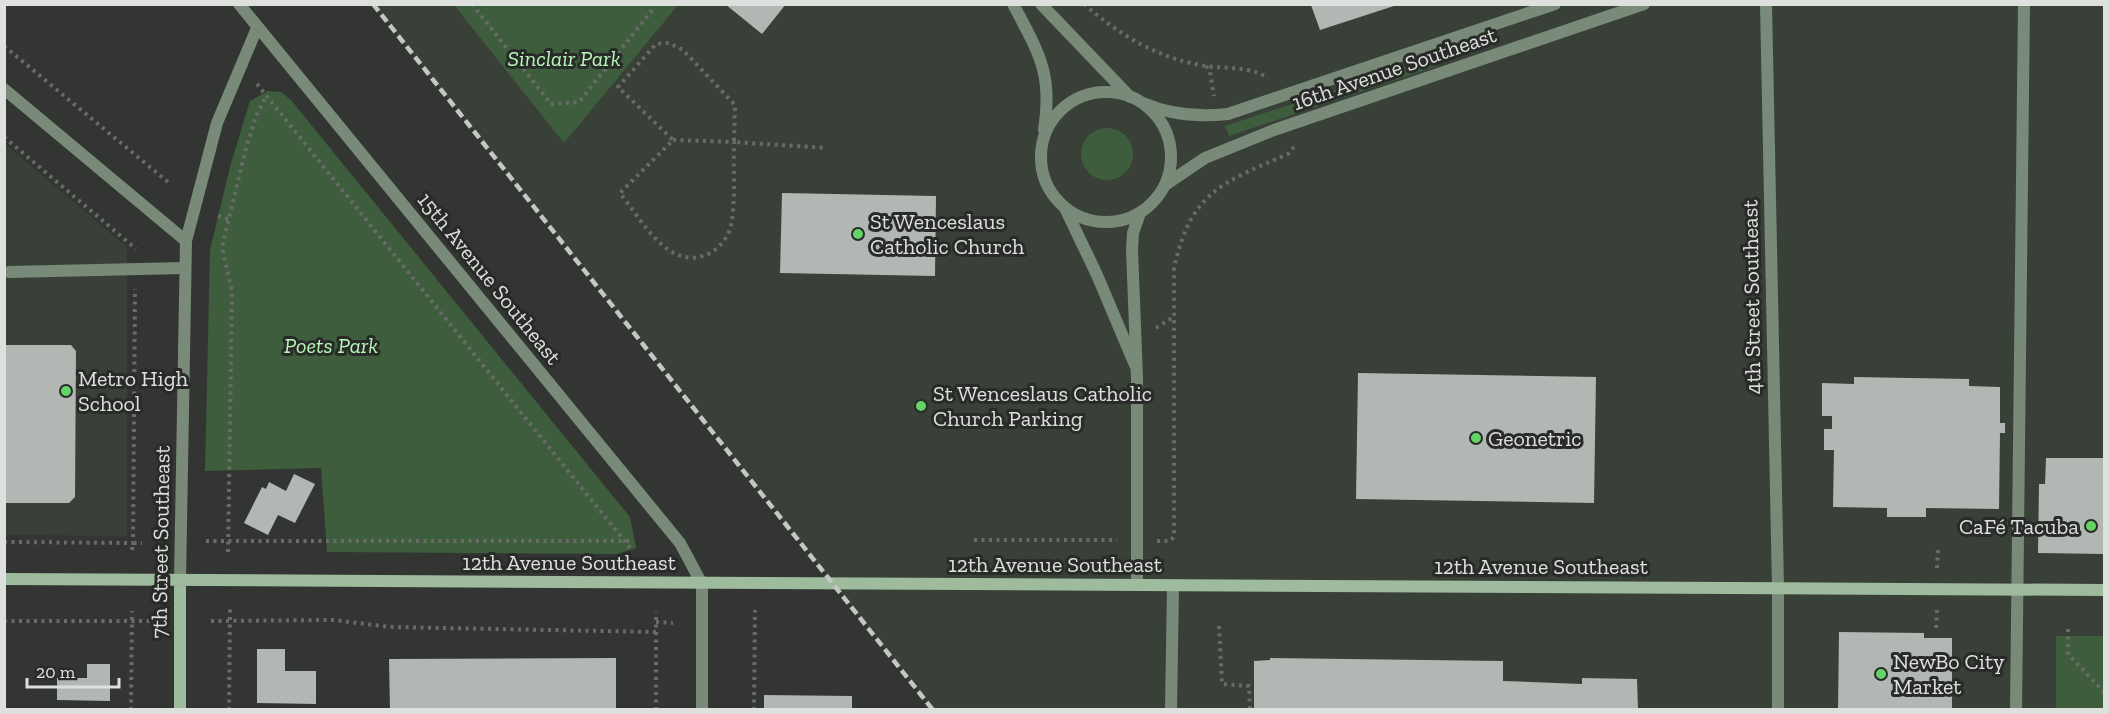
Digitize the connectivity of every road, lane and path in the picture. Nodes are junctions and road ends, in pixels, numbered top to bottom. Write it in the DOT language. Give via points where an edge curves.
graph roads {
  1 [pos="239,4"];
  2 [pos="472,4"];
  3 [pos="654,4"];
  4 [pos="1013,4"];
  5 [pos="1041,4"];
  6 [pos="1084,4"];
  7 [pos="1555,4"];
  8 [pos="1644,4"];
  9 [pos="1766,4"];
  10 [pos="2024,4"];
  11 [pos="257,28"];
  12 [pos="4,46"];
  13 [pos="241,65"];
  14 [pos="1206,66"];
  15 [pos="4,89"];
  16 [pos="1294,94"];
  17 [pos="267,95"];
  18 [pos="1130,97"];
  19 [pos="1215,102"];
  20 [pos="1143,103"];
  21 [pos="4,137"];
  22 [pos="673,140"];
  23 [pos="734,142"];
  24 [pos="826,148"];
  25 [pos="1041,148"];
  26 [pos="1234,177"];
  27 [pos="168,182"];
  28 [pos="1165,185"];
  29 [pos="1065,208"];
  30 [pos="1140,213"];
  31 [pos="218,216"];
  32 [pos="228,219"];
  33 [pos="186,240"];
  34 [pos="184,268"];
  35 [pos="135,269"];
  36 [pos="9,272"];
  37 [pos="1137,372"];
  38 [pos="974,540"];
  39 [pos="1113,540"];
  40 [pos="206,541"];
  41 [pos="229,541"];
  42 [pos="624,541"];
  43 [pos="633,541"];
  44 [pos="1164,541"];
  45 [pos="4,542"];
  46 [pos="133,543"];
  47 [pos="142,543"];
  48 [pos="630,548"];
  49 [pos="132,550"];
  50 [pos="228,552"];
  51 [pos="4,579"];
  52 [pos="180,581"];
  53 [pos="702,584"];
  54 [pos="1137,585"];
  55 [pos="1173,586"];
  56 [pos="1778,588"];
  57 [pos="2016,590"];
  58 [pos="2104,590"];
  59 [pos="230,609"];
  60 [pos="755,610"];
  61 [pos="132,611"];
  62 [pos="656,612"];
  63 [pos="4,621"];
  64 [pos="132,621"];
  65 [pos="152,621"];
  66 [pos="211,621"];
  67 [pos="230,621"];
  68 [pos="656,622"];
  69 [pos="673,622"];
  70 [pos="1219,626"];
  71 [pos="2068,629"];
  72 [pos="656,632"];
  73 [pos="2104,692"];
  74 [pos="131,710"];
  75 [pos="180,710"];
  76 [pos="229,710"];
  77 [pos="656,710"];
  78 [pos="702,710"];
  79 [pos="754,710"];
  80 [pos="1171,710"];
  81 [pos="1250,710"];
  82 [pos="1778,710"];
  83 [pos="2016,710"];
  1 -- 11 [label="street, 15th Avenue Southeast"];
  2 -- 3 [label="path" via="550,104 579,102"];
  4 -- 25 [label="street" via="1046,77 1048,100"];
  5 -- 18 [label="street"];
  6 -- 14 [label="path" via="1132,40 1172,58"];
  7 -- 16 [label="street, 16th Avenue Southeast"];
  8 -- 28 [label="street, 16th Avenue Southeast" via="1274,130 1205,158"];
  9 -- 56 [label="street, 4th Street Southeast"];
  10 -- 57 [label="street"];
  11 -- 13 [label="street, 7th Street Southeast"];
  11 -- 53 [label="street, 15th Avenue Southeast" via="680,543"];
  12 -- 27 [label="path"];
  13 -- 17 [label="path"];
  13 -- 33 [label="street, 7th Street Southeast" via="217,123"];
  14 -- 16 [label="path" via="1255,71"];
  14 -- 19 [label="path"];
  15 -- 33 [label="street"];
  16 -- 20 [label="street, 16th Avenue Southeast" via="1217,116 1162,111"];
  17 -- 32 [label="path" via="256,116"];
  17 -- 42 [label="path"];
  18 -- 20 [label="street"];
  18 -- 25 [label="street" via="1101,92 1079,97 1061,109 1048,127"];
  20 -- 28 [label="street" via="1159,119 1168,139 1171,161"];
  21 -- 35 [label="path" via="136,246"];
  22 -- 23 [label="path"];
  22 -- 23 [label="path" via="618,87 656,44 669,43 683,50 735,105"];
  22 -- 23 [label="path" via="620,193 664,248 676,255 700,258 719,248 731,225"];
  23 -- 24 [label="path"];
  25 -- 29 [label="street" via="1042,170 1050,191"];
  26 -- 44 [label="path" via="1201,202 1187,223 1174,268 1173,537"];
  28 -- 30 [label="street" via="1155,201"];
  29 -- 30 [label="street" via="1101,223 1121,221"];
  29 -- 37 [label="street"];
  30 -- 37 [label="street" via="1132,250"];
  31 -- 32 [label="path"];
  32 -- 41 [label="path" via="222,247 232,292"];
  33 -- 34 [label="street, 7th Street Southeast"];
  34 -- 35 [label="street"];
  34 -- 52 [label="street, 7th Street Southeast"];
  35 -- 36 [label="street"];
  35 -- 46 [label="path"];
  37 -- 54 [label="street"];
  38 -- 39 [label="path"];
  40 -- 41 [label="path"];
  41 -- 42 [label="path"];
  41 -- 50 [label="path"];
  42 -- 43 [label="path"];
  42 -- 48 [label="path"];
  45 -- 46 [label="path"];
  46 -- 47 [label="path"];
  46 -- 49 [label="path"];
  51 -- 52 [label="main road, 12th Avenue Southeast"];
  52 -- 53 [label="main road, 12th Avenue Southeast"];
  52 -- 75 [label="main road, 7th Street Southeast"];
  53 -- 54 [label="main road, 12th Avenue Southeast"];
  53 -- 78 [label="street"];
  54 -- 55 [label="main road, 12th Avenue Southeast"];
  55 -- 56 [label="main road, 12th Avenue Southeast"];
  55 -- 80 [label="street"];
  56 -- 57 [label="main road, 12th Avenue Southeast"];
  56 -- 82 [label="street, 4th Street Southeast"];
  57 -- 58 [label="main road, 12th Avenue Southeast"];
  57 -- 83 [label="street"];
  59 -- 67 [label="path"];
  60 -- 79 [label="path"];
  61 -- 64 [label="path"];
  62 -- 68 [label="path"];
  63 -- 64 [label="path"];
  64 -- 65 [label="path"];
  64 -- 74 [label="path"];
  66 -- 67 [label="path"];
  67 -- 72 [label="path" via="334,620 390,627"];
  67 -- 76 [label="path"];
  68 -- 69 [label="path"];
  68 -- 72 [label="path"];
  70 -- 81 [label="path" via="1222,684 1249,686"];
  71 -- 73 [label="path" via="2068,654"];
  72 -- 77 [label="path"];
}
